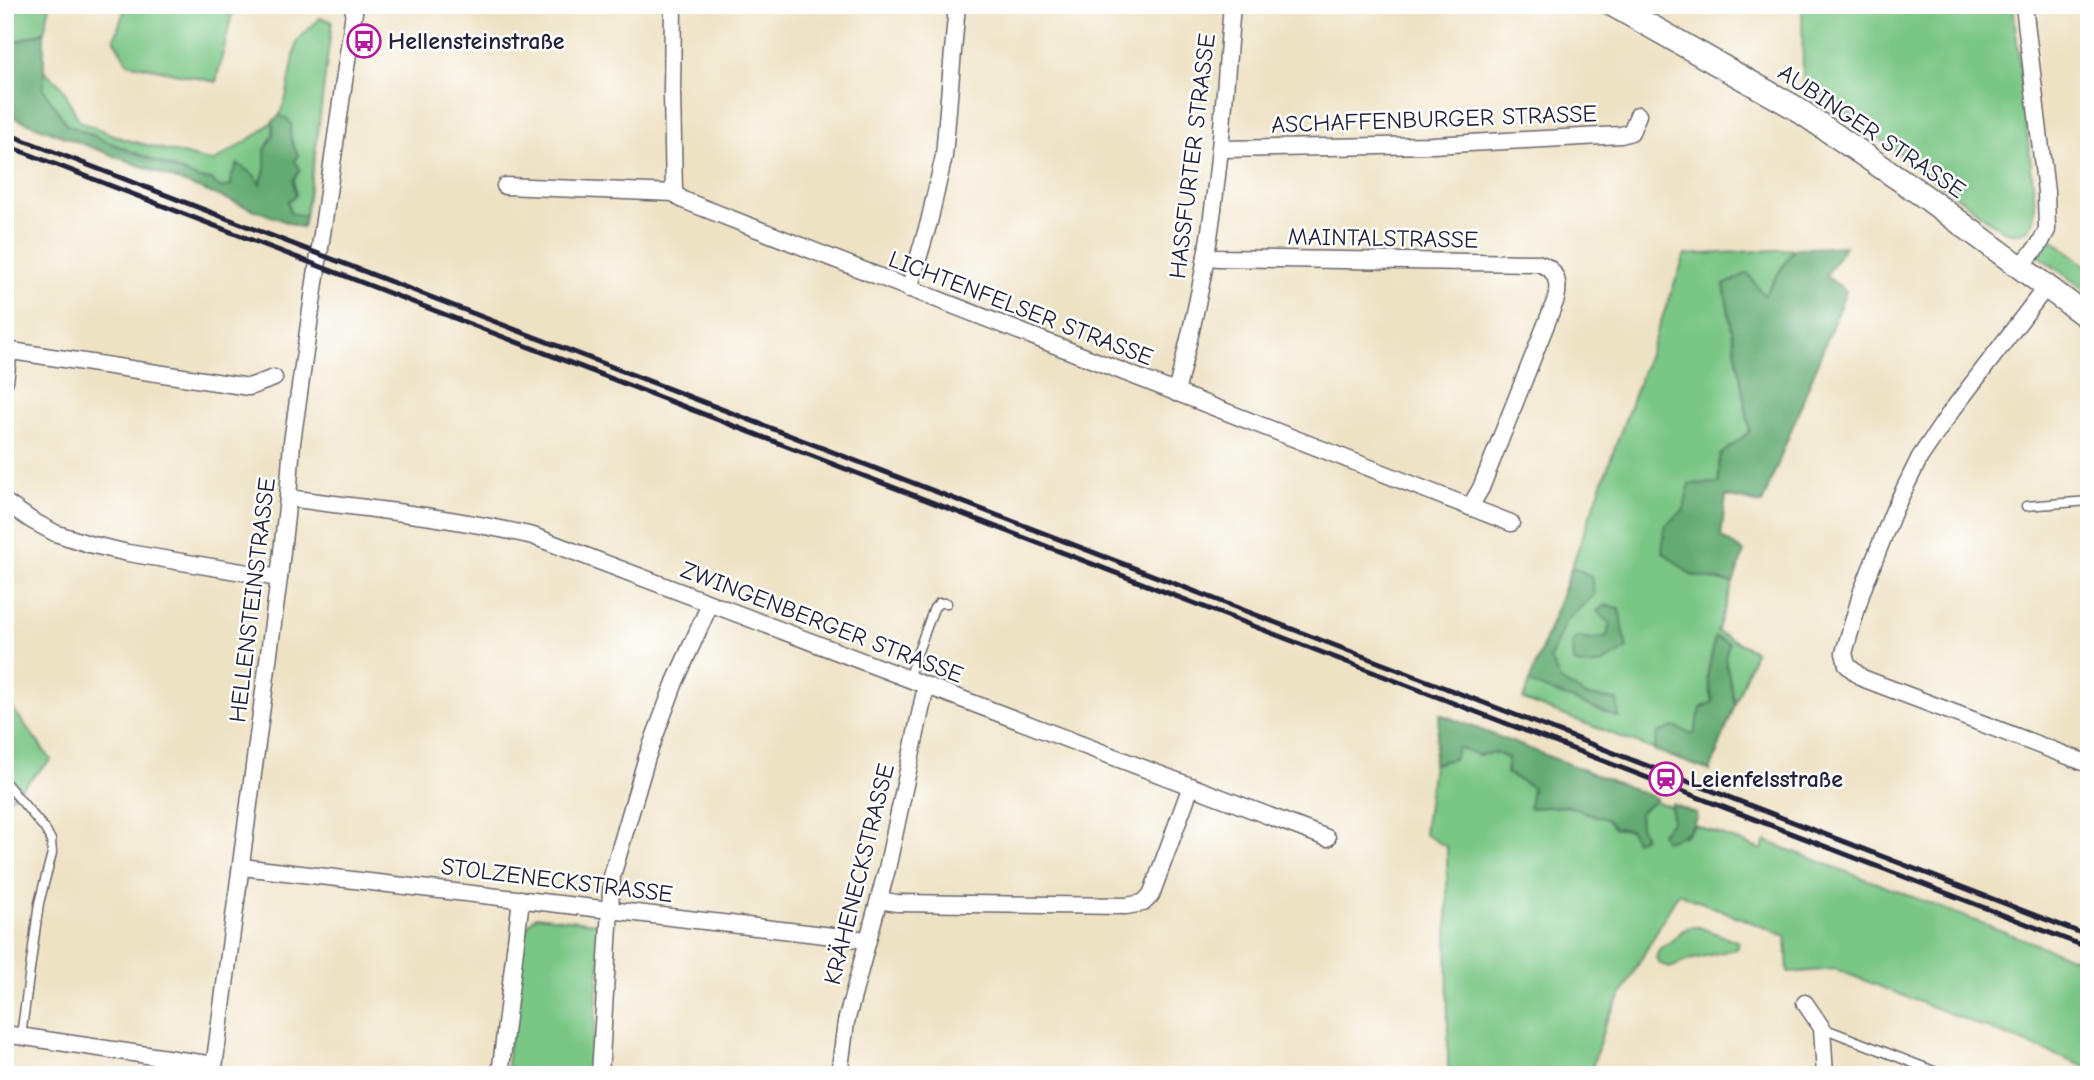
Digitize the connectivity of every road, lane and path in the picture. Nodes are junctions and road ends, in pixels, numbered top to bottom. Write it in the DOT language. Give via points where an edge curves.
graph roads {
  1 [pos="355,5"];
  2 [pos="673,5"];
  3 [pos="957,5"];
  4 [pos="1232,5"];
  5 [pos="2024,5"];
  6 [pos="1616,6"];
  7 [pos="1638,116"];
  8 [pos="1220,149"];
  9 [pos="505,186"];
  10 [pos="674,193"];
  11 [pos="1206,256"];
  12 [pos="2020,267"];
  13 [pos="2046,287"];
  14 [pos="909,289"];
  15 [pos="2089,318"];
  16 [pos="7,350"];
  17 [pos="274,378"];
  18 [pos="5,381"];
  19 [pos="1176,393"];
  20 [pos="288,498"];
  21 [pos="2089,501"];
  22 [pos="5,502"];
  23 [pos="2026,506"];
  24 [pos="1470,507"];
  25 [pos="1511,523"];
  26 [pos="279,578"];
  27 [pos="947,603"];
  28 [pos="710,604"];
  29 [pos="908,678"];
  30 [pos="926,685"];
  31 [pos="2089,764"];
  32 [pos="5,782"];
  33 [pos="1191,786"];
  34 [pos="1327,838"];
  35 [pos="242,867"];
  36 [pos="521,899"];
  37 [pos="879,900"];
  38 [pos="611,909"];
  39 [pos="867,940"];
  40 [pos="1805,1003"];
  41 [pos="1822,1028"];
  42 [pos="13,1035"];
  43 [pos="214,1070"];
  44 [pos="500,1075"];
  45 [pos="600,1075"];
  46 [pos="839,1075"];
  47 [pos="1825,1075"];
  48 [pos="1944,1075"];
  1 -- 20 [label="street, HELLENSTEINSTRASSE" via="292,442"];
  2 -- 10 [label="street"];
  3 -- 14 [label="street" via="944,156"];
  4 -- 8 [label="street, HASSFURTER STRASSE"];
  5 -- 12 [label="street" via="2047,230"];
  6 -- 12 [label="main road, AUBINGER STRASSE" via="1794,107"];
  7 -- 8 [label="street, ASCHAFFENBURGER STRASSE" via="1631,132 1621,135"];
  8 -- 11 [label="street, HASSFURTER STRASSE"];
  9 -- 10 [label="street, LICHTENFELSER STRASSE"];
  10 -- 14 [label="street, LICHTENFELSER STRASSE"];
  11 -- 19 [label="street, HASSFURTER STRASSE"];
  11 -- 24 [label="street, MAINTALSTRASSE" via="1547,266 1559,286 1556,299"];
  12 -- 13 [label="main road, AUBINGER STRASSE"];
  13 -- 15 [label="main road, AUBINGER STRASSE"];
  13 -- 31 [label="street" via="1920,457 1894,510 1844,653 1847,665 1861,678"];
  14 -- 19 [label="street, LICHTENFELSER STRASSE"];
  16 -- 17 [label="street" via="249,387"];
  16 -- 18 [label="street"];
  19 -- 24 [label="street, LICHTENFELSER STRASSE"];
  20 -- 26 [label="street, HELLENSTEINSTRASSE"];
  20 -- 28 [label="street, ZWINGENBERGER STRASSE" via="474,523 533,537"];
  21 -- 23 [label="lane"];
  22 -- 26 [label="street" via="55,533 89,544"];
  24 -- 25 [label="street, LICHTENFELSER STRASSE"];
  26 -- 35 [label="street, HELLENSTEINSTRASSE"];
  27 -- 29 [label="lane" via="934,608"];
  28 -- 29 [label="street, ZWINGENBERGER STRASSE"];
  28 -- 38 [label="street" via="674,682 647,757 612,876"];
  29 -- 30 [label="street, ZWINGENBERGER STRASSE"];
  30 -- 33 [label="street, ZWINGENBERGER STRASSE"];
  30 -- 37 [label="street, KRÄHENECKSTRASSE"];
  32 -- 42 [label="lane" via="45,829 52,853"];
  33 -- 34 [label="street, ZWINGENBERGER STRASSE"];
  33 -- 37 [label="street" via="1151,895 1143,903"];
  35 -- 36 [label="street, STOLZENECKSTRASSE"];
  35 -- 43 [label="street, HELLENSTEINSTRASSE"];
  36 -- 38 [label="street, STOLZENECKSTRASSE"];
  36 -- 44 [label="street"];
  37 -- 39 [label="street, KRÄHENECKSTRASSE"];
  38 -- 39 [label="street, STOLZENECKSTRASSE"];
  38 -- 45 [label="street"];
  39 -- 46 [label="street, KRÄHENECKSTRASSE" via="846,1022"];
  40 -- 41 [label="street"];
  41 -- 47 [label="street"];
  41 -- 48 [label="lane"];
  42 -- 43 [label="street"];
}
